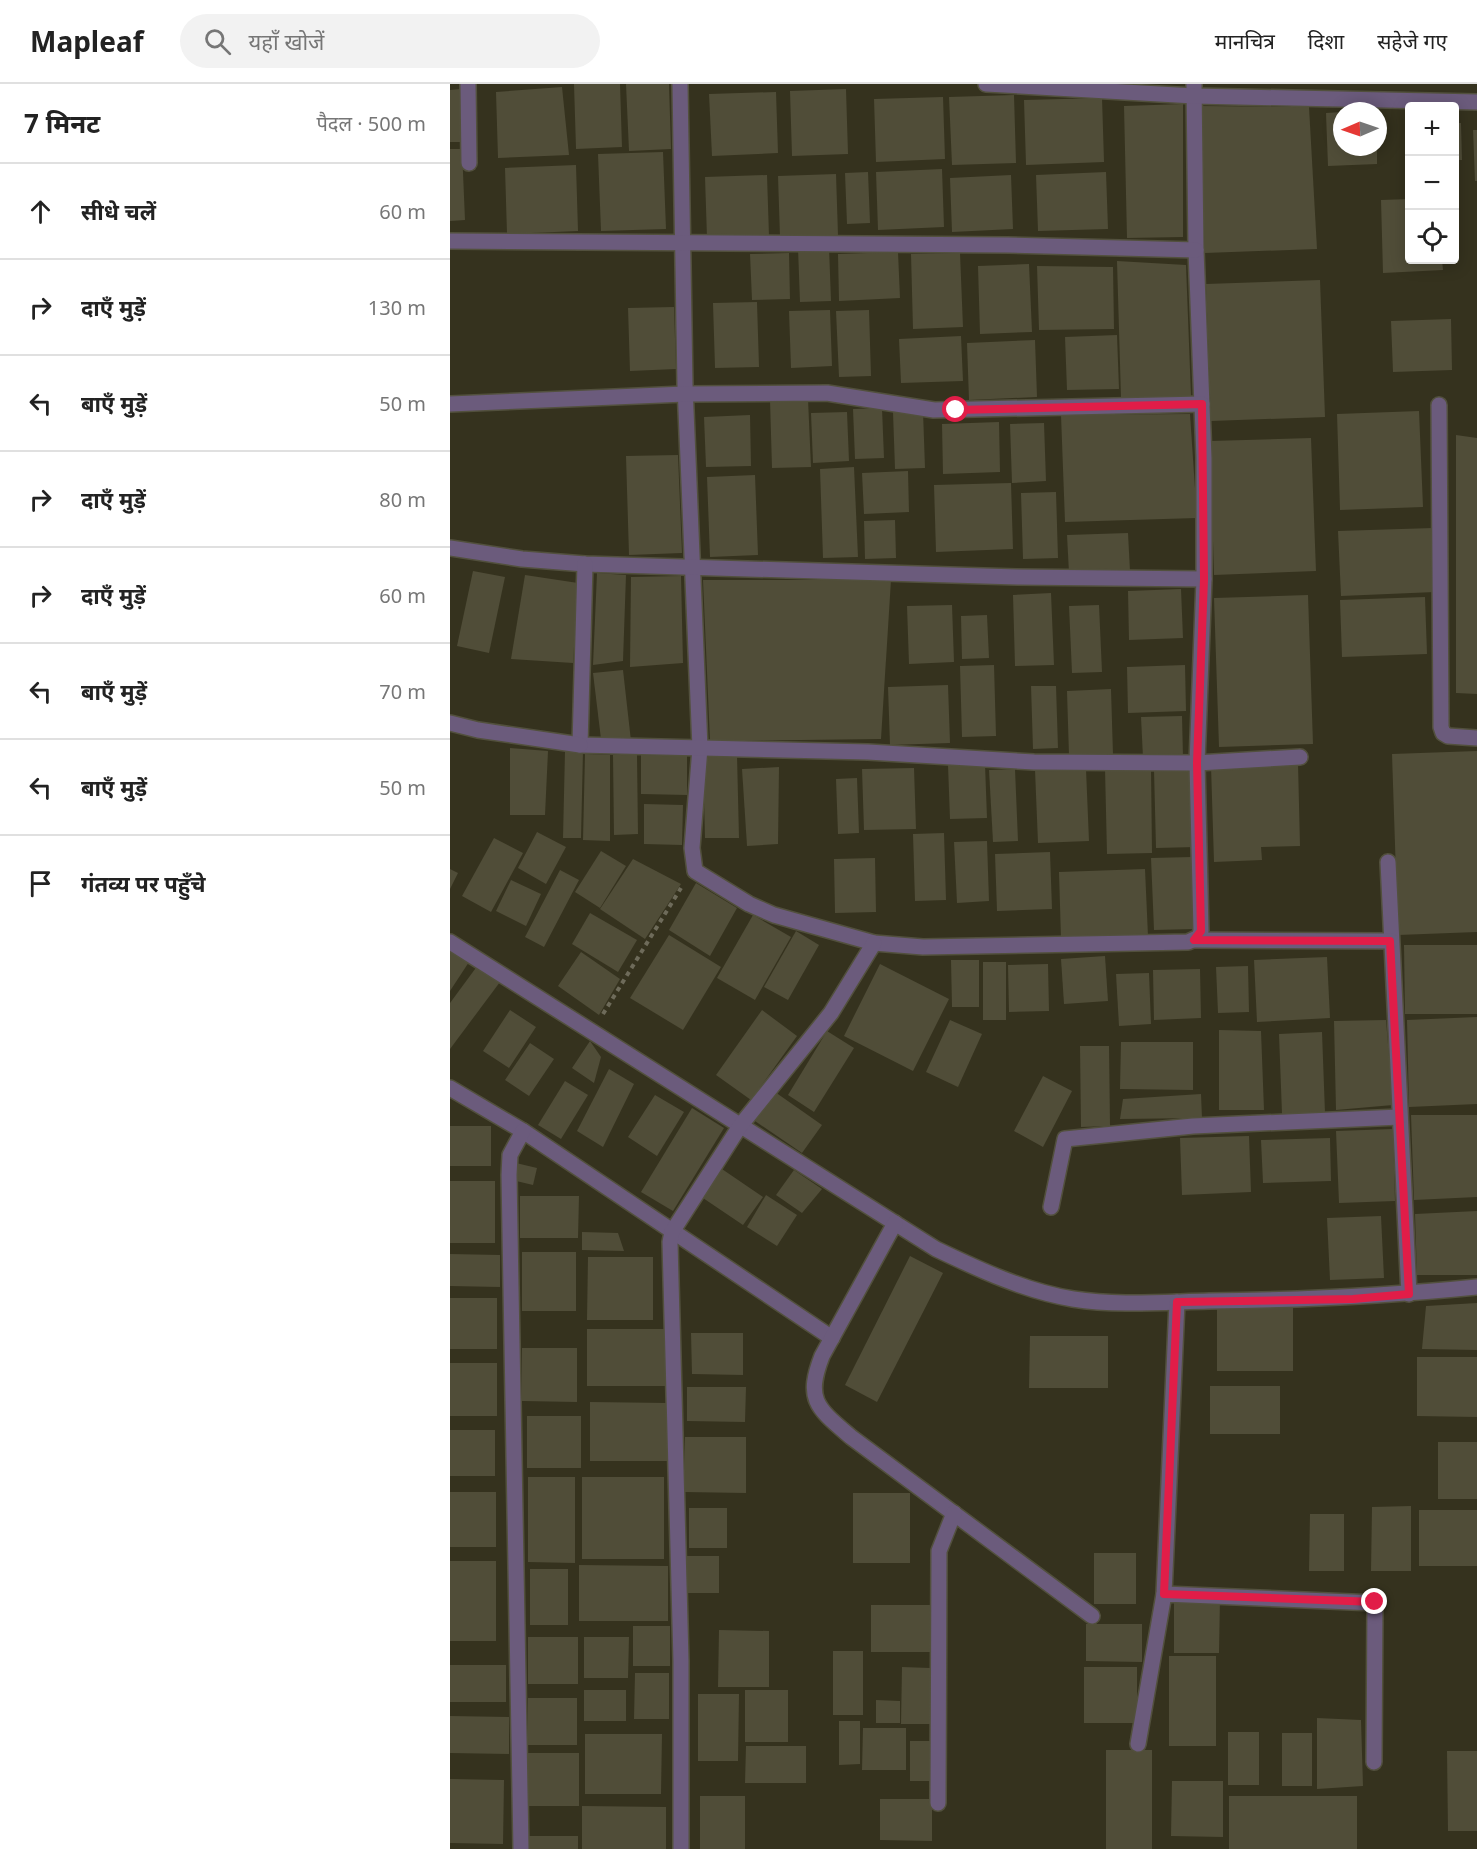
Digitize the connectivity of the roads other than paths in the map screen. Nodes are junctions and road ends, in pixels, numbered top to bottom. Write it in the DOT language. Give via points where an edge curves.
graph roads {
  1 [pos="468,84"];
  2 [pos="680,84"];
  3 [pos="986,84"];
  4 [pos="1194,90"];
  5 [pos="1477,102"];
  6 [pos="469,164"];
  7 [pos="450,241"];
  8 [pos="680,243"];
  9 [pos="1196,250"];
  10 [pos="685,394"];
  11 [pos="450,404"];
  12 [pos="1202,404"];
  13 [pos="1439,405"];
  14 [pos="450,548"];
  15 [pos="585,564"];
  16 [pos="694,566"];
  17 [pos="1204,579"];
  18 [pos="450,723"];
  19 [pos="1477,738"];
  20 [pos="580,745"];
  21 [pos="699,748"];
  22 [pos="1300,757"];
  23 [pos="1197,763"];
  24 [pos="1388,862"];
  25 [pos="1194,940"];
  26 [pos="1390,941"];
  27 [pos="450,942"];
  28 [pos="874,943"];
  29 [pos="450,1088"];
  30 [pos="1400,1117"];
  31 [pos="740,1126"];
  32 [pos="523,1131"];
  33 [pos="1051,1207"];
  34 [pos="895,1223"];
  35 [pos="672,1232"];
  36 [pos="1477,1287"];
  37 [pos="1409,1294"];
  38 [pos="1177,1302"];
  39 [pos="832,1338"];
  40 [pos="954,1513"];
  41 [pos="1164,1594"];
  42 [pos="1092,1616"];
  43 [pos="1138,1744"];
  44 [pos="1374,1762"];
  45 [pos="938,1803"];
  46 [pos="521,1849"];
  47 [pos="681,1849"];
  1 -- 6 [label="street"];
  2 -- 8 [label="street"];
  3 -- 4 [label="street"];
  4 -- 5 [label="street"];
  4 -- 9 [label="street"];
  7 -- 8 [label="street"];
  8 -- 9 [label="street"];
  8 -- 10 [label="street"];
  9 -- 12 [label="street"];
  10 -- 11 [label="street"];
  10 -- 12 [label="street" via="834,393 934,410"];
  10 -- 16 [label="street"];
  12 -- 17 [label="street"];
  13 -- 19 [label="street" via="1441,727 1448,736"];
  14 -- 15 [label="street"];
  15 -- 16 [label="street"];
  15 -- 20 [label="street"];
  16 -- 17 [label="street"];
  16 -- 21 [label="street"];
  17 -- 23 [label="street"];
  18 -- 20 [label="street"];
  20 -- 21 [label="street"];
  21 -- 23 [label="street" via="868,752 1034,762"];
  21 -- 28 [label="street" via="692,848 695,871 774,915"];
  22 -- 23 [label="street"];
  23 -- 25 [label="street" via="1201,931"];
  24 -- 26 [label="street"];
  25 -- 26 [label="street"];
  25 -- 28 [label="street" via="923,948"];
  26 -- 30 [label="street"];
  27 -- 31 [label="street"];
  28 -- 31 [label="street" via="831,1013"];
  29 -- 32 [label="street"];
  30 -- 33 [label="street" via="1194,1126 1065,1139"];
  30 -- 37 [label="street"];
  31 -- 34 [label="street"];
  31 -- 35 [label="street"];
  32 -- 35 [label="street"];
  32 -- 46 [label="street" via="510,1155 509,1175"];
  34 -- 38 [label="street" via="955,1258 1025,1287 1073,1299"];
  34 -- 39 [label="street"];
  35 -- 39 [label="street"];
  35 -- 47 [label="street" via="669,1252 681,1661"];
  36 -- 37 [label="street"];
  37 -- 38 [label="street" via="1353,1299"];
  38 -- 41 [label="street"];
  39 -- 40 [label="street" via="813,1379 814,1396 825,1414"];
  40 -- 42 [label="street"];
  40 -- 45 [label="street" via="939,1551"];
  41 -- 43 [label="street"];
  41 -- 44 [label="street" via="1375,1602"];
}
